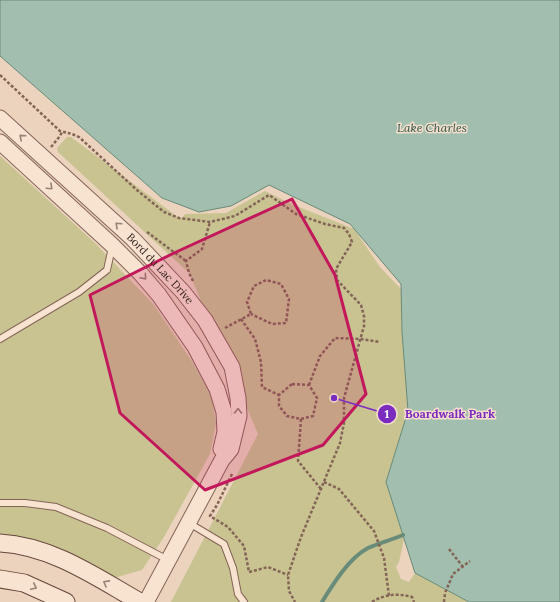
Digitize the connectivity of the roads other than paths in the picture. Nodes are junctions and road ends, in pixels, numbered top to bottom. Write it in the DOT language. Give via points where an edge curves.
graph roads {
  1 [pos="0,118"];
  2 [pos="0,142"];
  3 [pos="112,245"];
  4 [pos="0,338"];
  5 [pos="222,460"];
  6 [pos="0,503"];
  7 [pos="189,523"];
  8 [pos="0,543"];
  9 [pos="168,560"];
  10 [pos="0,579"];
  11 [pos="66,602"];
  12 [pos="140,602"];
  13 [pos="146,602"];
  14 [pos="244,602"];
  5 -- 1 [label="street, Bord du Lac Drive, one-way" via="231,449 239,416 238,398 232,367 205,320 133,239"];
  2 -- 3 [label="street, Bord du Lac Drive, one-way"];
  3 -- 4 [label="lane" via="107,270 79,292"];
  3 -- 5 [label="street, Bord du Lac Drive, one-way" via="159,295 195,347 217,389 224,412"];
  5 -- 7 [label="street, Bord du Lac Drive"];
  6 -- 9 [label="lane" via="56,507 107,528"];
  7 -- 9 [label="street, Bord du Lac Drive"];
  7 -- 14 [label="lane" via="224,544 233,568 238,594"];
  12 -- 8 [label="main road, one-way" via="50,553"];
  9 -- 13 [label="street, Bord du Lac Drive"];
  10 -- 11 [label="main road, one-way" via="24,582"];
}
